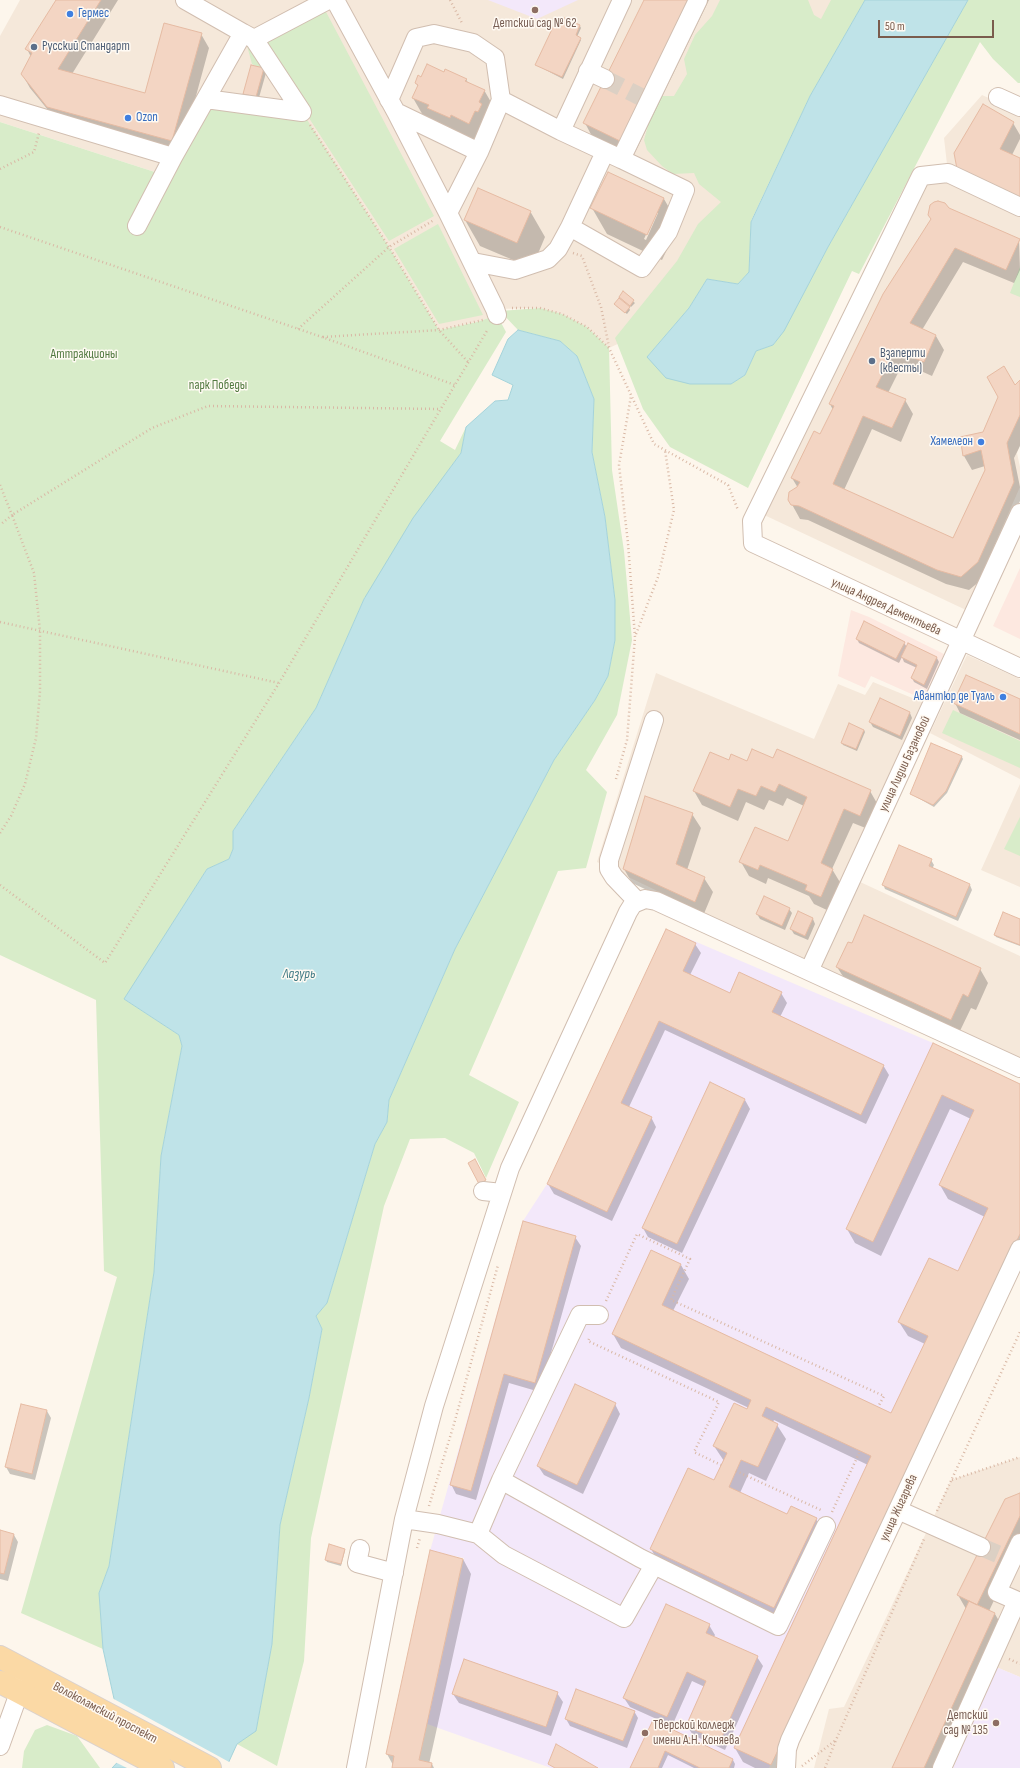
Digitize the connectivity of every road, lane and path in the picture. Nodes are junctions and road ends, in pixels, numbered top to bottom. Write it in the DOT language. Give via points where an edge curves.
graph roads {
  1 [pos="185,0"];
  2 [pos="328,0"];
  3 [pos="335,0"];
  4 [pos="450,0"];
  5 [pos="622,0"];
  6 [pos="698,0"];
  7 [pos="248,36"];
  8 [pos="473,43"];
  9 [pos="588,71"];
  10 [pos="605,79"];
  11 [pos="998,97"];
  12 [pos="206,99"];
  13 [pos="501,100"];
  14 [pos="0,105"];
  15 [pos="392,106"];
  16 [pos="1020,107"];
  17 [pos="302,112"];
  18 [pos="560,131"];
  19 [pos="34,152"];
  20 [pos="479,152"];
  21 [pos="613,156"];
  22 [pos="173,157"];
  23 [pos="0,170"];
  24 [pos="1020,207"];
  25 [pos="448,213"];
  26 [pos="137,226"];
  27 [pos="0,227"];
  28 [pos="570,227"];
  29 [pos="389,247"];
  30 [pos="558,249"];
  31 [pos="473,262"];
  32 [pos="496,312"];
  33 [pos="298,329"];
  34 [pos="439,330"];
  35 [pos="322,337"];
  36 [pos="610,348"];
  37 [pos="468,362"];
  38 [pos="455,385"];
  39 [pos="631,396"];
  40 [pos="441,409"];
  41 [pos="665,450"];
  42 [pos="0,485"];
  43 [pos="1020,513"];
  44 [pos="12,515"];
  45 [pos="740,515"];
  46 [pos="0,525"];
  47 [pos="0,622"];
  48 [pos="40,631"];
  49 [pos="635,637"];
  50 [pos="961,642"];
  51 [pos="1020,668"];
  52 [pos="278,683"];
  53 [pos="654,720"];
  54 [pos="614,785"];
  55 [pos="0,833"];
  56 [pos="0,885"];
  57 [pos="637,901"];
  58 [pos="809,971"];
  59 [pos="1020,1068"];
  60 [pos="483,1191"];
  61 [pos="502,1193"];
  62 [pos="1020,1249"];
  63 [pos="500,1258"];
  64 [pos="599,1315"];
  65 [pos="1020,1332"];
  66 [pos="878,1407"];
  67 [pos="860,1451"];
  68 [pos="1020,1457"];
  69 [pos="721,1465"];
  70 [pos="736,1471"];
  71 [pos="501,1480"];
  72 [pos="951,1480"];
  73 [pos="898,1510"];
  74 [pos="404,1519"];
  75 [pos="828,1520"];
  76 [pos="425,1522"];
  77 [pos="930,1524"];
  78 [pos="478,1534"];
  79 [pos="1020,1543"];
  80 [pos="981,1547"];
  81 [pos="360,1549"];
  82 [pos="416,1554"];
  83 [pos="654,1565"];
  84 [pos="394,1573"];
  85 [pos="1018,1602"];
  86 [pos="0,1657"];
  87 [pos="27,1671"];
  88 [pos="0,1682"];
  89 [pos="19,1693"];
  90 [pos="836,1740"];
  91 [pos="0,1746"];
  92 [pos="163,1768"];
  93 [pos="210,1768"];
  94 [pos="356,1768"];
  95 [pos="786,1768"];
  96 [pos="800,1768"];
  97 [pos="825,1768"];
  98 [pos="942,1768"];
  1 -- 7 [label="street"];
  2 -- 7 [label="street"];
  3 -- 15 [label="street"];
  4 -- 8 [label="path"];
  5 -- 9 [label="street"];
  6 -- 21 [label="street"];
  7 -- 12 [label="street"];
  7 -- 17 [label="street"];
  8 -- 13 [label="street" via="495,58"];
  8 -- 15 [label="street" via="434,34 416,38"];
  9 -- 10 [label="street"];
  9 -- 18 [label="street"];
  11 -- 16 [label="street"];
  12 -- 17 [label="street"];
  12 -- 22 [label="street"];
  13 -- 18 [label="street"];
  13 -- 20 [label="street"];
  14 -- 22 [label="street"];
  15 -- 20 [label="street"];
  15 -- 25 [label="street"];
  17 -- 29 [label="path"];
  18 -- 21 [label="street"];
  19 -- 23 [label="path"];
  20 -- 25 [label="street"];
  21 -- 28 [label="street"];
  21 -- 28 [label="street" via="686,190 668,232 642,268"];
  22 -- 26 [label="street"];
  24 -- 50 [label="street, улица Андрея Дементьева" via="948,173 921,176 752,521 753,543"];
  25 -- 29 [label="path"];
  25 -- 31 [label="street"];
  27 -- 33 [label="path"];
  28 -- 30 [label="street"];
  29 -- 33 [label="path"];
  29 -- 34 [label="path"];
  30 -- 31 [label="street" via="548,259 515,270"];
  30 -- 36 [label="path" via="582,256 601,307"];
  31 -- 32 [label="street"];
  32 -- 34 [label="path" via="480,321"];
  32 -- 36 [label="path" via="540,308 562,314 587,327"];
  32 -- 37 [label="path"];
  33 -- 35 [label="path"];
  34 -- 35 [label="path"];
  34 -- 37 [label="path"];
  35 -- 38 [label="path"];
  36 -- 39 [label="path"];
  37 -- 38 [label="path"];
  38 -- 40 [label="path"];
  39 -- 41 [label="path" via="654,444"];
  39 -- 49 [label="path" via="619,466"];
  40 -- 44 [label="path" via="208,406 152,428"];
  40 -- 52 [label="path"];
  41 -- 45 [label="path" via="728,485"];
  41 -- 49 [label="path" via="674,510 658,577"];
  42 -- 44 [label="path"];
  43 -- 50 [label="street, улица Лидии Базановой"];
  44 -- 46 [label="path"];
  44 -- 48 [label="path" via="34,574"];
  47 -- 48 [label="path"];
  48 -- 52 [label="path"];
  48 -- 55 [label="path" via="40,692 36,738 25,784 12,816"];
  49 -- 54 [label="path" via="627,740"];
  50 -- 51 [label="street, улица Андрея Дементьева"];
  50 -- 58 [label="street, улица Лидии Базановой"];
  52 -- 56 [label="path" via="105,963"];
  53 -- 57 [label="street" via="609,860 609,869 614,877"];
  57 -- 58 [label="street" via="656,900"];
  57 -- 61 [label="street" via="630,908 621,926 510,1168"];
  58 -- 59 [label="street"];
  60 -- 61 [label="street"];
  61 -- 74 [label="street" via="434,1406"];
  62 -- 73 [label="street, улица Жигарева"];
  63 -- 76 [label="path"];
  64 -- 66 [label="path" via="637,1234 690,1259 671,1300 884,1396"];
  64 -- 69 [label="path" via="588,1341 719,1402 694,1452"];
  64 -- 71 [label="street" via="580,1315"];
  65 -- 72 [label="path"];
  67 -- 75 [label="path"];
  68 -- 72 [label="path"];
  70 -- 75 [label="path"];
  71 -- 78 [label="street"];
  71 -- 83 [label="street"];
  72 -- 77 [label="path"];
  73 -- 77 [label="street"];
  73 -- 95 [label="street, улица Жигарева" via="790,1740"];
  74 -- 76 [label="street"];
  74 -- 84 [label="street"];
  75 -- 83 [label="street" via="778,1626"];
  76 -- 78 [label="street"];
  76 -- 82 [label="path"];
  77 -- 80 [label="street"];
  77 -- 90 [label="path"];
  78 -- 83 [label="street" via="504,1555 624,1618"];
  79 -- 85 [label="street" via="1006,1558 997,1592"];
  81 -- 84 [label="street" via="357,1563"];
  84 -- 94 [label="street"];
  85 -- 98 [label="street"];
  86 -- 87 [label="main road, Волоколамский проспект"];
  87 -- 89 [label="street"];
  87 -- 93 [label="main road, Волоколамский проспект"];
  88 -- 89 [label="main road, Волоколамский проспект"];
  89 -- 91 [label="street"];
  89 -- 92 [label="main road, Волоколамский проспект"];
  90 -- 96 [label="path"];
  90 -- 97 [label="path"];
}
